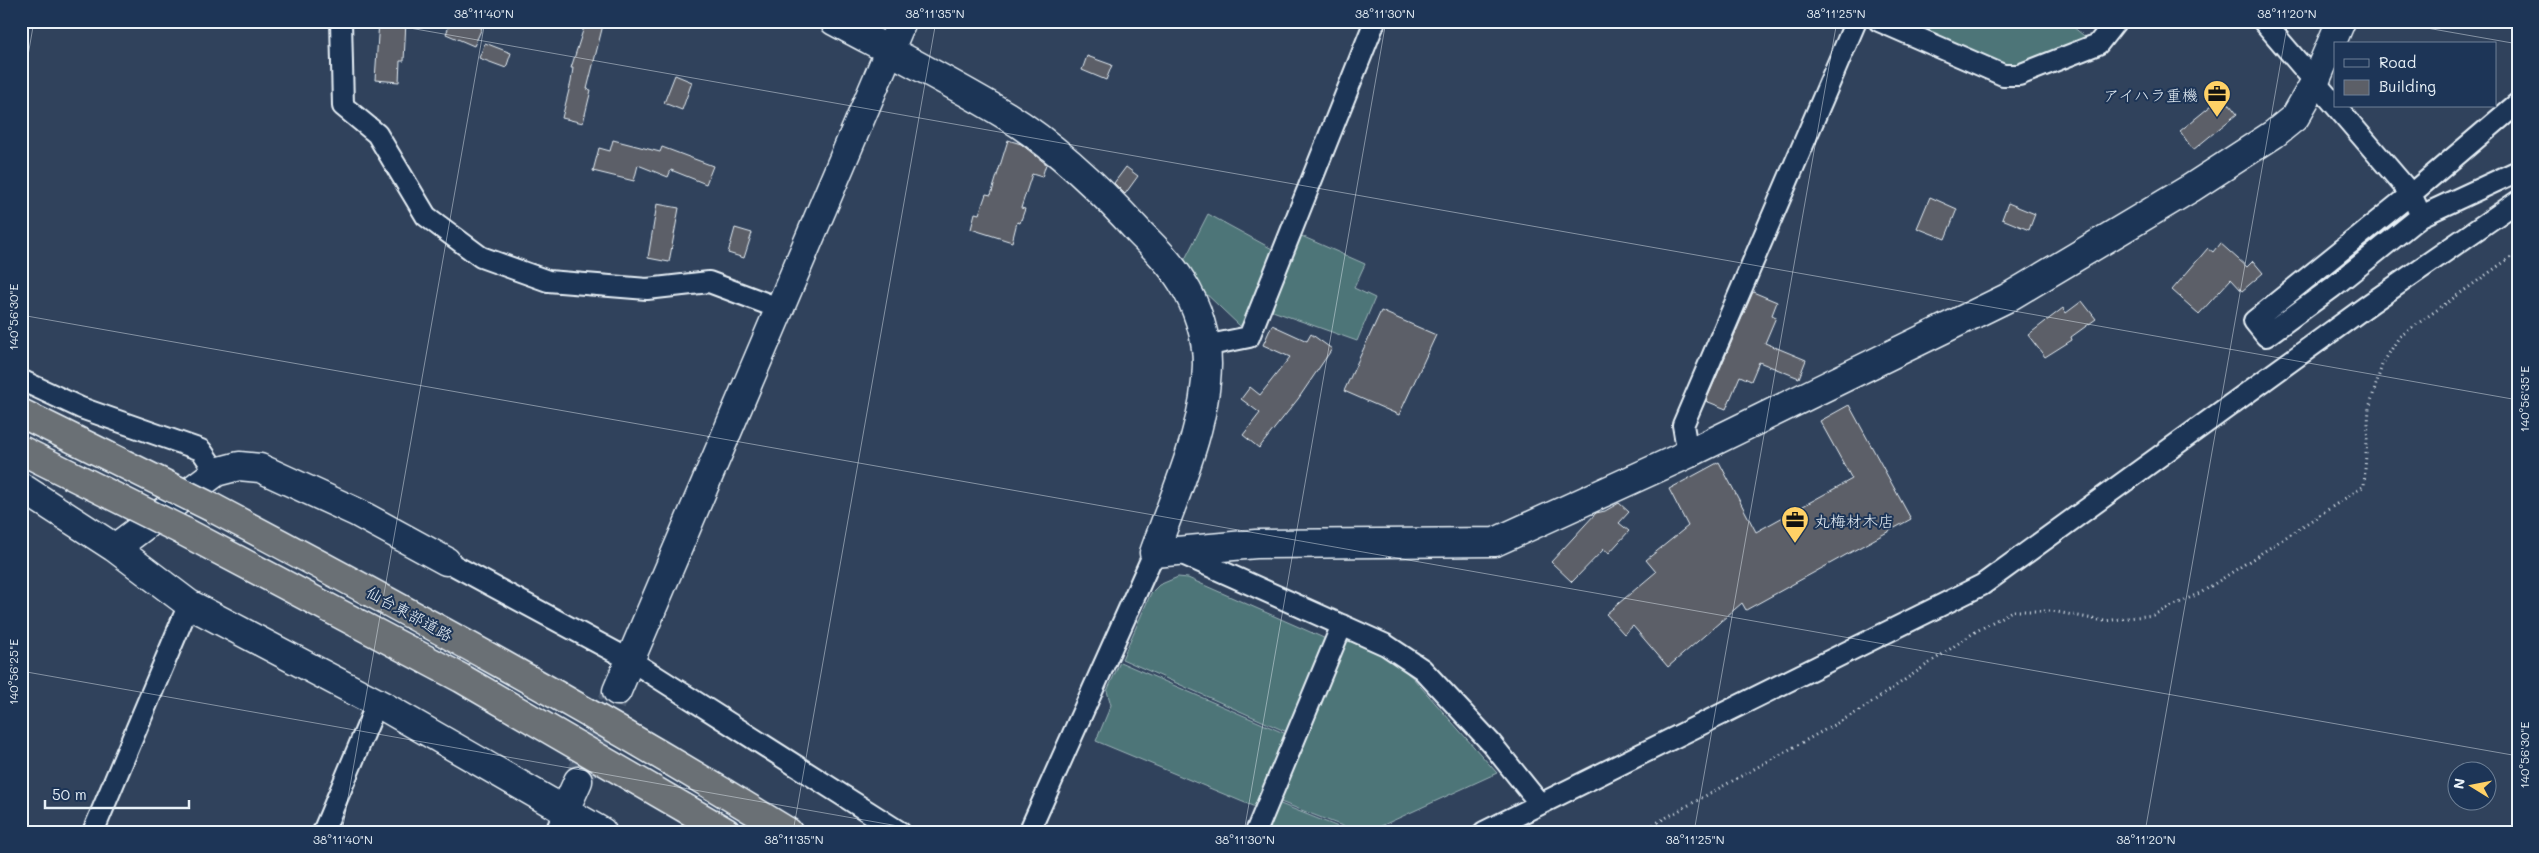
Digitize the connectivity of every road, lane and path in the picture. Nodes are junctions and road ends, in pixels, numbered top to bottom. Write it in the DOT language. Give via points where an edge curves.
graph roads {
  1 [pos="341,21"];
  2 [pos="834,21"];
  3 [pos="902,21"];
  4 [pos="1375,21"];
  5 [pos="1856,21"];
  6 [pos="1879,21"];
  7 [pos="2116,21"];
  8 [pos="2263,21"];
  9 [pos="2341,21"];
  10 [pos="890,51"];
  11 [pos="2314,84"];
  12 [pos="2518,103"];
  13 [pos="2334,107"];
  14 [pos="2335,108"];
  15 [pos="2518,171"];
  16 [pos="2411,194"];
  17 [pos="2518,201"];
  18 [pos="2421,216"];
  19 [pos="2518,252"];
  20 [pos="781,309"];
  21 [pos="1205,346"];
  22 [pos="21,380"];
  23 [pos="21,413"];
  24 [pos="21,450"];
  25 [pos="1688,454"];
  26 [pos="216,472"];
  27 [pos="21,487"];
  28 [pos="115,548"];
  29 [pos="1164,552"];
  30 [pos="446,561"];
  31 [pos="189,604"];
  32 [pos="1342,625"];
  33 [pos="630,660"];
  34 [pos="617,691"];
  35 [pos="377,703"];
  36 [pos="578,781"];
  37 [pos="1540,804"];
  38 [pos="560,821"];
  39 [pos="93,832"];
  40 [pos="323,832"];
  41 [pos="602,832"];
  42 [pos="726,832"];
  43 [pos="788,832"];
  44 [pos="900,832"];
  45 [pos="1029,832"];
  46 [pos="1256,832"];
  47 [pos="1484,832"];
  48 [pos="1640,832"];
  1 -- 20 [label="street" via="343,106 377,134 426,216 481,257 548,281 647,289 709,282"];
  2 -- 10 [label="street"];
  3 -- 10 [label="street"];
  4 -- 21 [label="street" via="1249,337"];
  5 -- 25 [label="street" via="1682,425"];
  6 -- 7 [label="street" via="2002,75 2019,75 2098,44"];
  8 -- 11 [label="street"];
  9 -- 11 [label="street"];
  10 -- 20 [label="street"];
  10 -- 21 [label="street" via="1008,116 1058,153 1106,198 1182,282 1200,320"];
  11 -- 13 [label="street"];
  11 -- 25 [label="street" via="2295,116 2274,134 2191,188 2007,298"];
  12 -- 16 [label="street"];
  14 -- 16 [label="street"];
  15 -- 18 [label="street"];
  16 -- 18 [label="street"];
  16 -- 18 [label="street" via="2254,321 2266,336"];
  17 -- 37 [label="street" via="1982,584"];
  19 -- 48 [label="path" via="2399,337 2382,365 2368,408 2364,486 2202,592 2153,615 2104,621 2052,612 2012,611 1975,632 1859,711"];
  20 -- 33 [label="street"];
  21 -- 29 [label="street" via="1204,403"];
  22 -- 26 [label="street" via="81,408 201,450"];
  23 -- 43 [label="highway, 仙台東部道路, bridge" via="213,508 448,634 611,725"];
  24 -- 42 [label="highway, 仙台東部道路, bridge" via="118,496 461,678"];
  25 -- 29 [label="street" via="1495,542 1256,544"];
  26 -- 28 [label="street"];
  26 -- 30 [label="street" via="239,466 260,468 356,512"];
  27 -- 28 [label="street"];
  28 -- 31 [label="street"];
  29 -- 32 [label="street"];
  29 -- 45 [label="street"];
  30 -- 33 [label="street"];
  31 -- 35 [label="street"];
  31 -- 39 [label="street"];
  32 -- 37 [label="street" via="1386,645 1422,669"];
  32 -- 46 [label="street"];
  33 -- 34 [label="street"];
  33 -- 44 [label="street"];
  35 -- 38 [label="street"];
  35 -- 40 [label="street"];
  36 -- 38 [label="street"];
  37 -- 47 [label="street"];
  38 -- 41 [label="street"];
}
